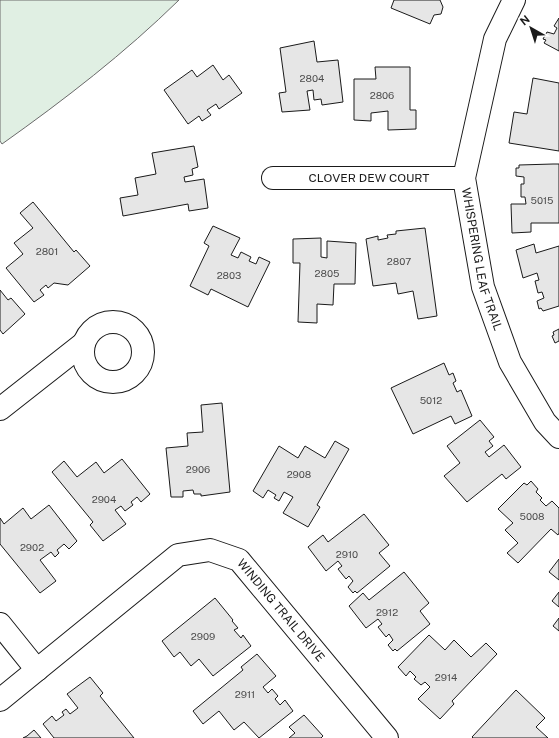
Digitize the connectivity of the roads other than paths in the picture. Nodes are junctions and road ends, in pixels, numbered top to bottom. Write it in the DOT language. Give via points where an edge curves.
graph roads {
  1 [pos="514,0"];
  2 [pos="273,178"];
  3 [pos="464,178"];
  4 [pos="84,343"];
  5 [pos="0,409"];
  6 [pos="559,438"];
  7 [pos="0,624"];
  8 [pos="37,670"];
  9 [pos="0,700"];
  10 [pos="387,738"];
  1 -- 3 [label="street, WHISPERING LEAF TRAIL" via="495,39"];
  2 -- 3 [label="street, CLOVER DEW COURT"];
  3 -- 6 [label="street, WHISPERING LEAF TRAIL" via="483,287 510,362 545,422"];
  4 -- 5 [label="street"];
  7 -- 8 [label="street"];
  8 -- 9 [label="street, WINDING TRAIL DRIVE"];
  8 -- 10 [label="street, WINDING TRAIL DRIVE" via="178,555 210,550 239,560"];
}
